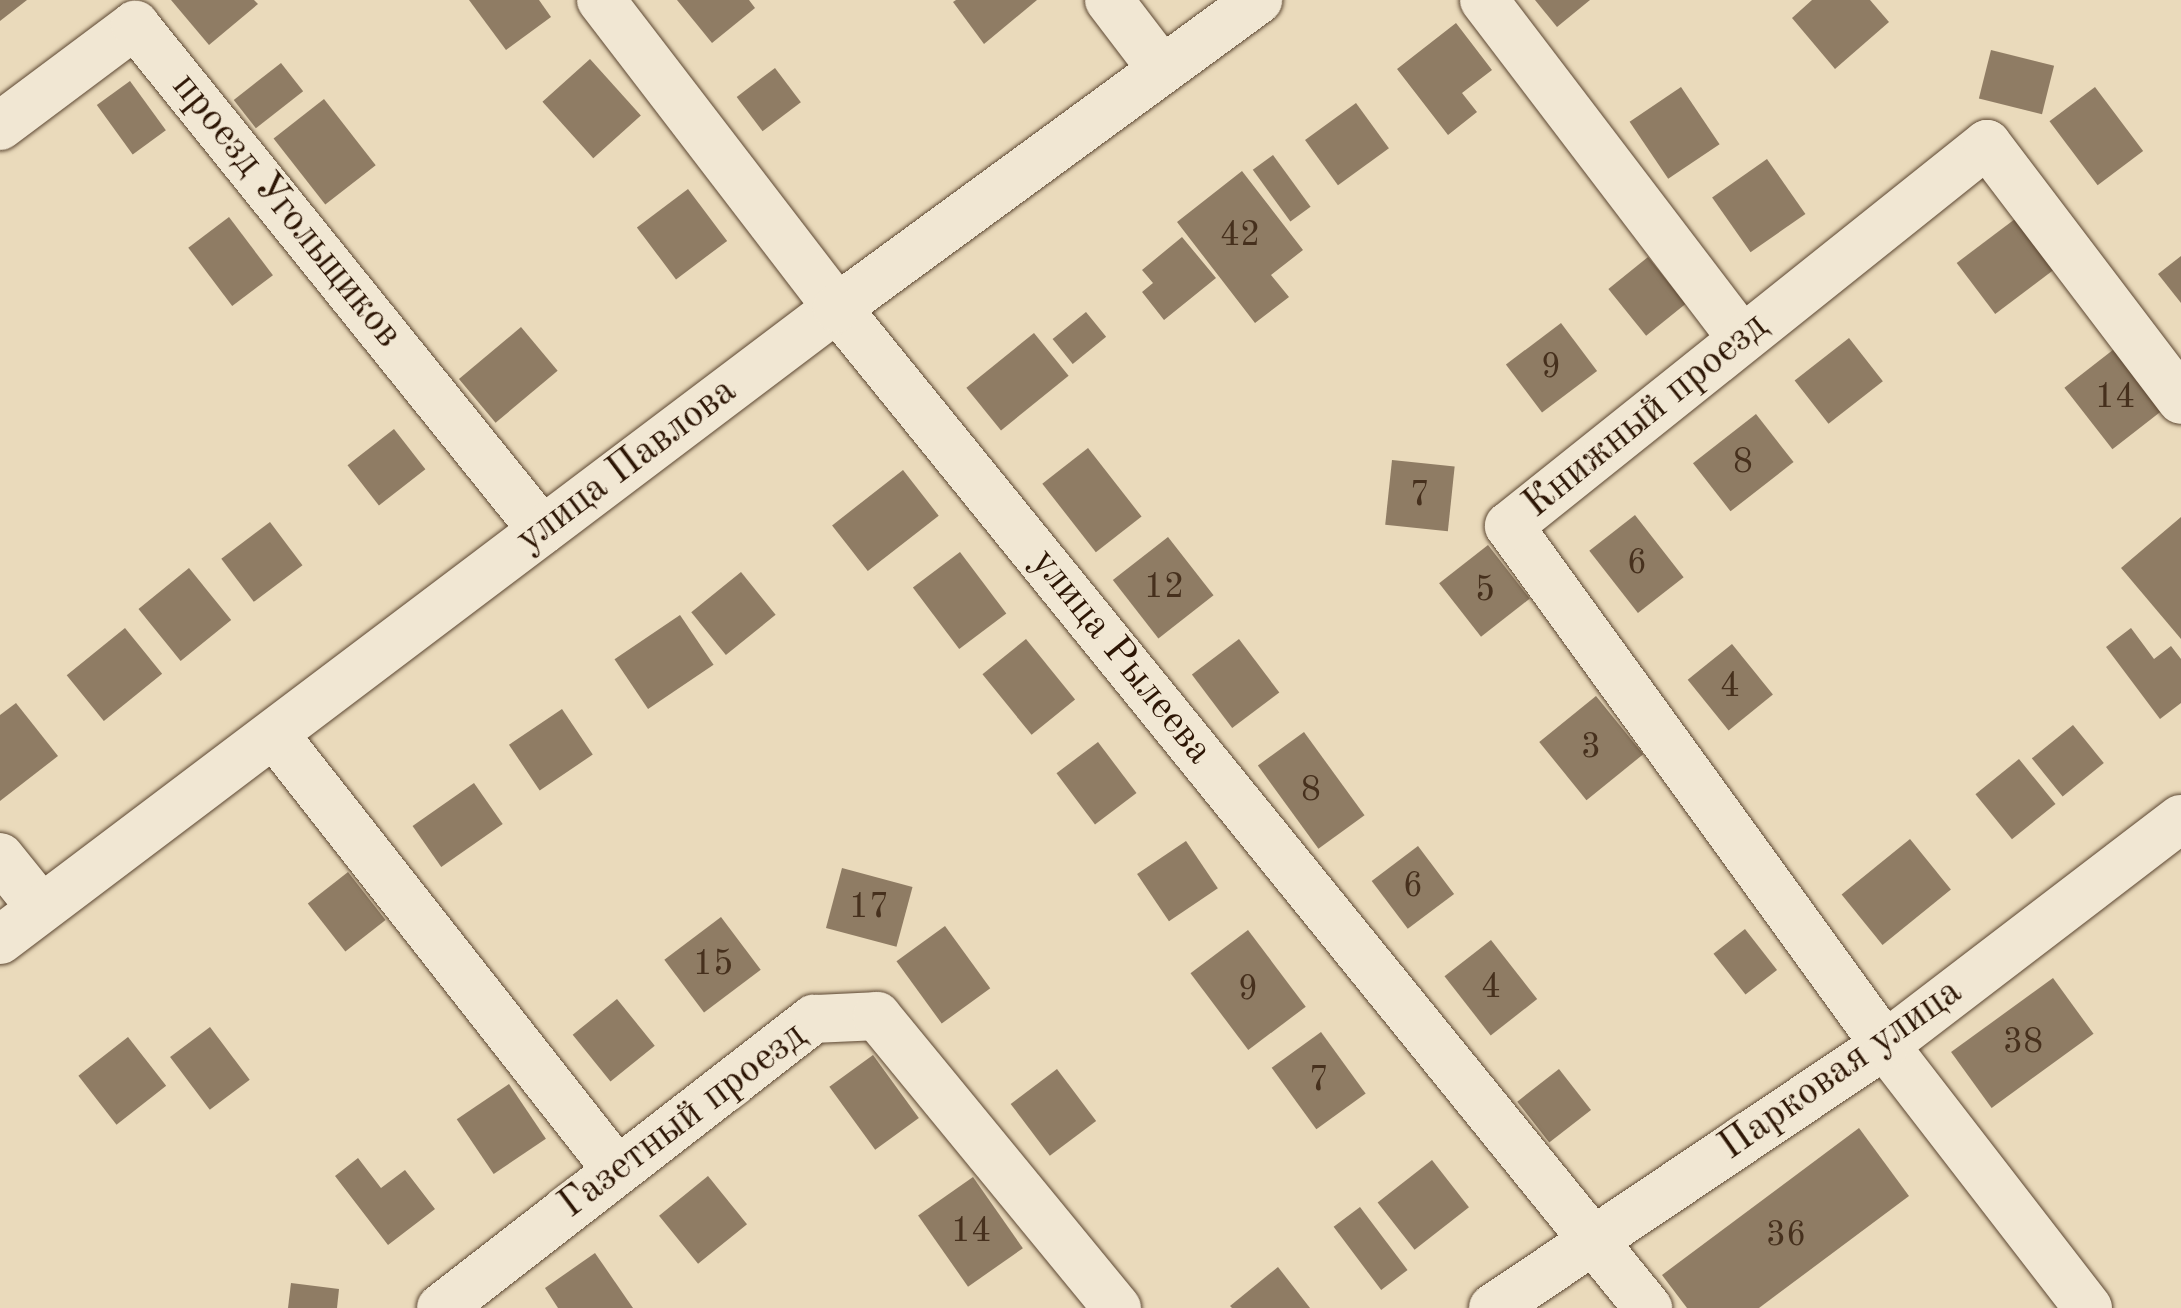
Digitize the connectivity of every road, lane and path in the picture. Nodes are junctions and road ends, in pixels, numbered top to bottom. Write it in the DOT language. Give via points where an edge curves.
graph roads {
  1 [pos="601,0"];
  2 [pos="1109,0"];
  3 [pos="1258,0"];
  4 [pos="1484,0"];
  5 [pos="1160,67"];
  6 [pos="0,126"];
  7 [pos="837,308"];
  8 [pos="1742,340"];
  9 [pos="2181,400"];
  10 [pos="542,530"];
  11 [pos="274,734"];
  12 [pos="2181,820"];
  13 [pos="0,857"];
  14 [pos="41,908"];
  15 [pos="0,940"];
  16 [pos="1885,1045"];
  17 [pos="616,1169"];
  18 [pos="1593,1238"];
  19 [pos="441,1308"];
  20 [pos="1117,1308"];
  21 [pos="1493,1308"];
  22 [pos="1648,1308"];
  23 [pos="2088,1308"];
  1 -- 7 [label="street, улица Рылеева"];
  2 -- 5 [label="street"];
  3 -- 5 [label="street, улица Павлова"];
  4 -- 8 [label="street"];
  5 -- 7 [label="street, улица Павлова"];
  6 -- 10 [label="street, проезд Угольщиков" via="136,25"];
  7 -- 10 [label="street, улица Павлова"];
  7 -- 18 [label="street, улица Рылеева"];
  8 -- 9 [label="street, Книжный проезд" via="1987,144"];
  8 -- 16 [label="street, Книжный проезд" via="1508,526"];
  10 -- 11 [label="street, улица Павлова"];
  11 -- 14 [label="street, улица Павлова"];
  11 -- 17 [label="street"];
  12 -- 16 [label="street, Парковая улица"];
  13 -- 14 [label="street"];
  14 -- 15 [label="street, улица Павлова"];
  16 -- 18 [label="street, Парковая улица"];
  16 -- 23 [label="street"];
  17 -- 19 [label="street, Газетный проезд"];
  17 -- 20 [label="street, Газетный проезд" via="814,1020 877,1016"];
  18 -- 21 [label="street, Парковая улица"];
  18 -- 22 [label="street, улица Рылеева"];
}
